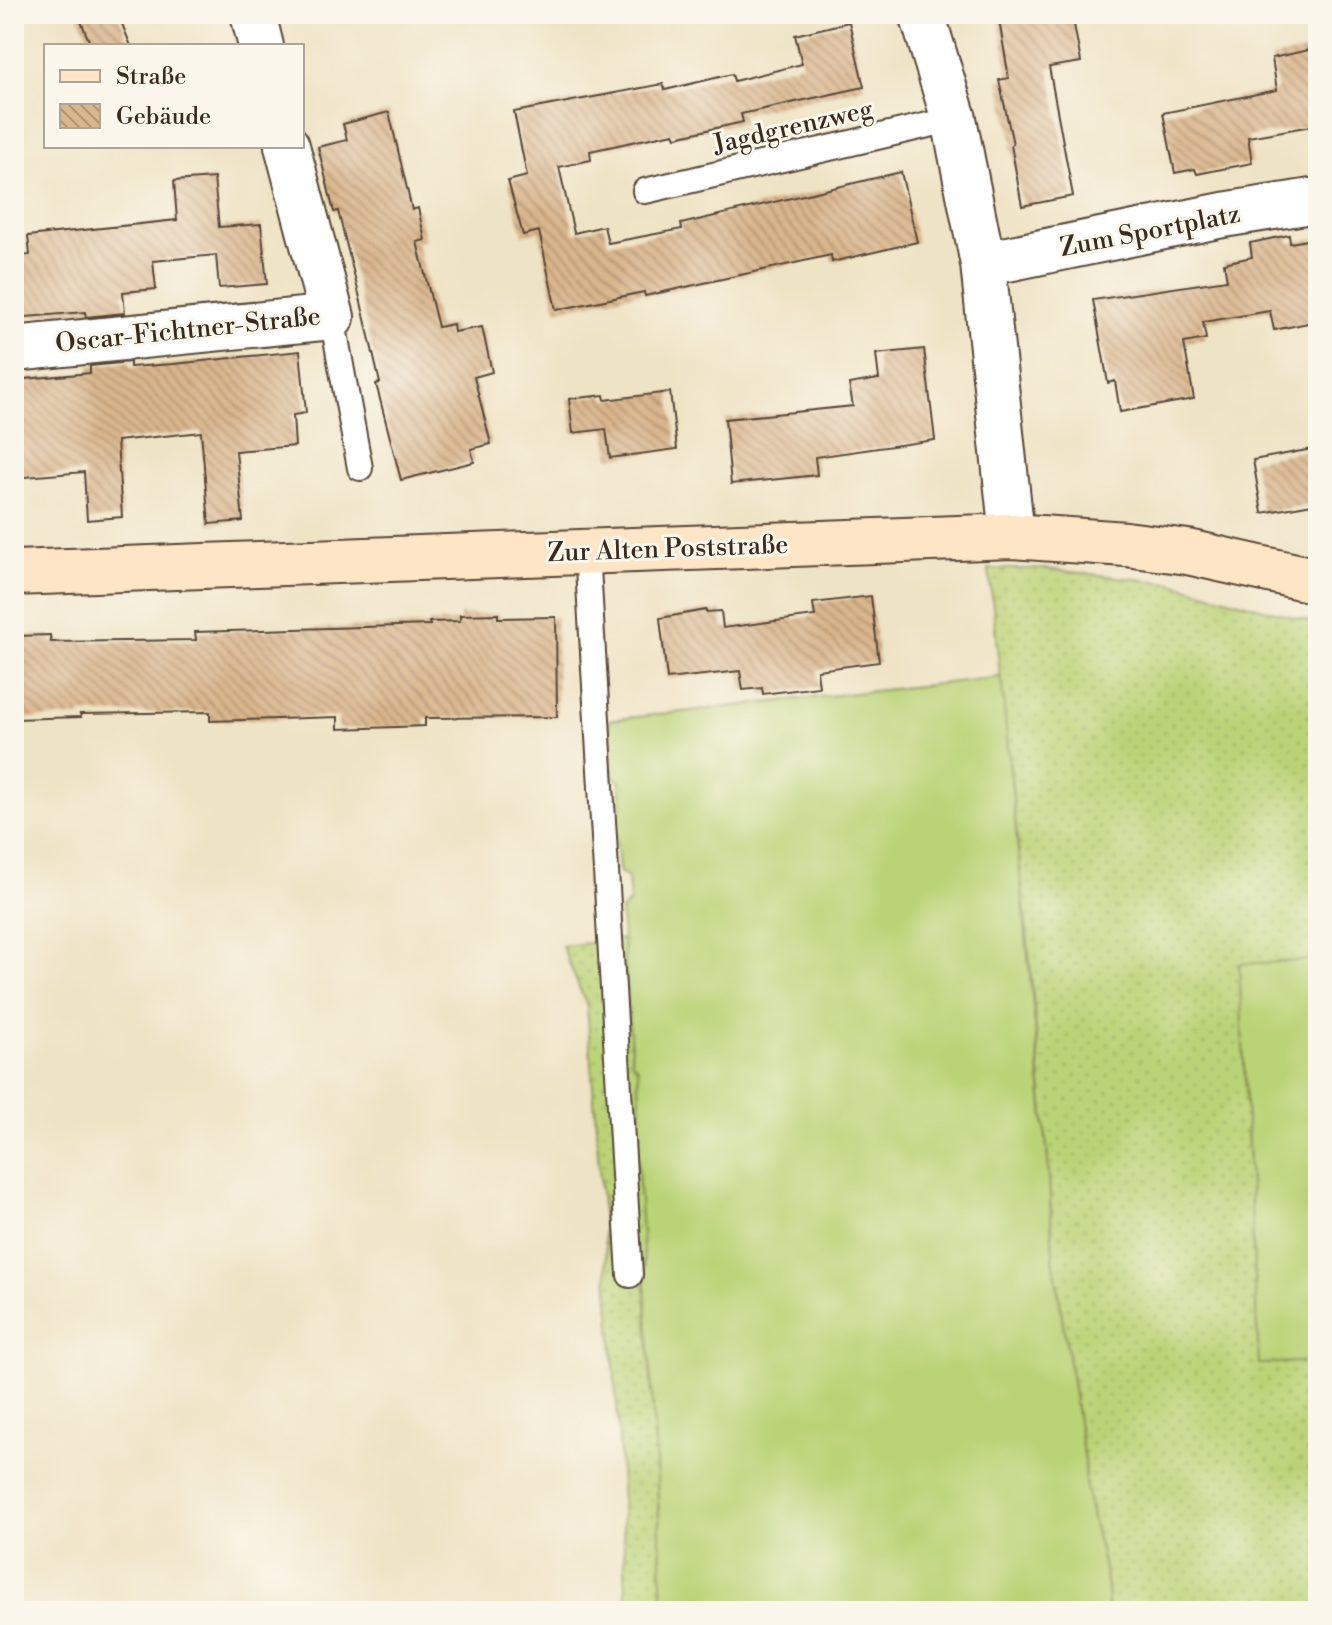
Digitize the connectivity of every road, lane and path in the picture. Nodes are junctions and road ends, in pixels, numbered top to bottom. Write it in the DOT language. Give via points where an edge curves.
graph roads {
  1 [pos="253,14"];
  2 [pos="922,14"];
  3 [pos="260,44"];
  4 [pos="954,119"];
  5 [pos="288,148"];
  6 [pos="645,191"];
  7 [pos="1318,200"];
  8 [pos="983,264"];
  9 [pos="332,317"];
  10 [pos="14,349"];
  11 [pos="360,468"];
  12 [pos="1012,536"];
  13 [pos="587,551"];
  14 [pos="14,573"];
  15 [pos="1318,581"];
  16 [pos="630,1275"];
  1 -- 3 [label="street"];
  2 -- 4 [label="street"];
  4 -- 6 [label="lane, Jagdgrenzweg"];
  4 -- 8 [label="street"];
  5 -- 9 [label="street, Oscar-Fichtner-Straße"];
  7 -- 8 [label="street, Zum Sportplatz"];
  8 -- 12 [label="street"];
  9 -- 10 [label="street, Oscar-Fichtner-Straße"];
  9 -- 11 [label="lane"];
  12 -- 13 [label="street, Zur Alten Poststraße"];
  12 -- 15 [label="street, Zur Alten Poststraße" via="1188,552"];
  13 -- 14 [label="street, Zur Alten Poststraße"];
  13 -- 16 [label="lane"];
}
